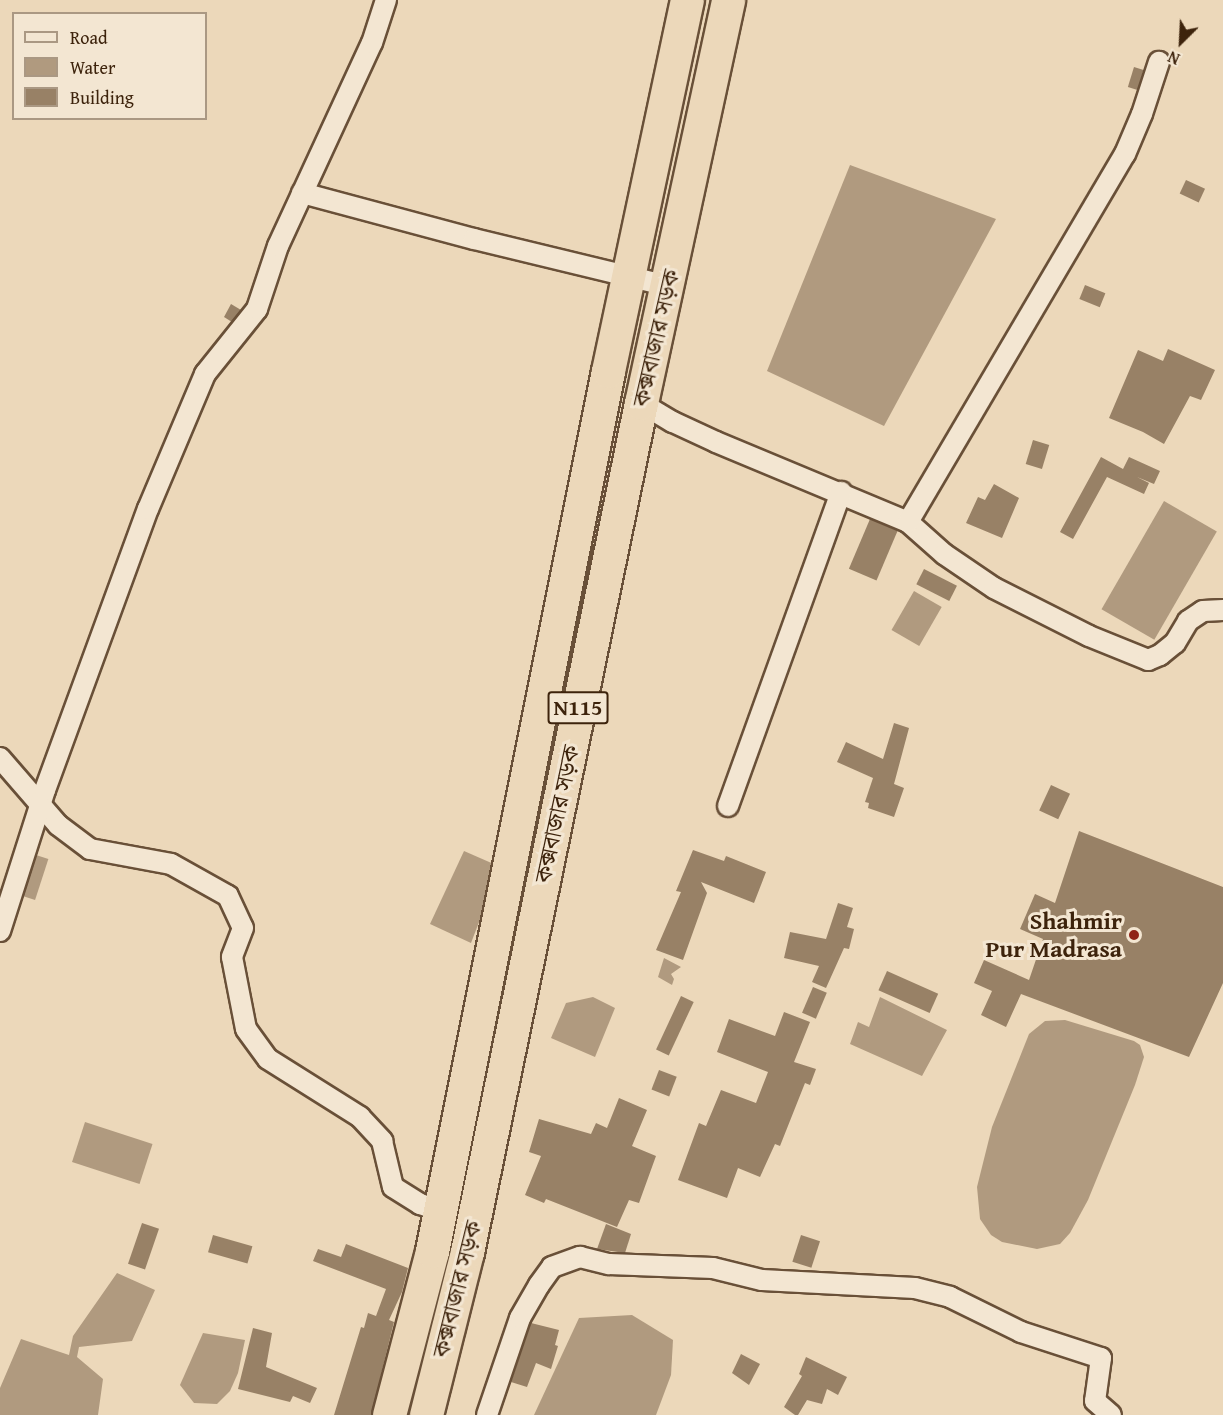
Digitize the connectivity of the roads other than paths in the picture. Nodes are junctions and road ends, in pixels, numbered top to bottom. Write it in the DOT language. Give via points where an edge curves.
graph roads {
  1 [pos="386,0"];
  2 [pos="687,0"];
  3 [pos="728,0"];
  4 [pos="1159,62"];
  5 [pos="302,193"];
  6 [pos="627,278"];
  7 [pos="668,286"];
  8 [pos="641,403"];
  9 [pos="841,492"];
  10 [pos="908,522"];
  11 [pos="1223,610"];
  12 [pos="0,758"];
  13 [pos="41,803"];
  14 [pos="728,806"];
  15 [pos="0,931"];
  16 [pos="440,1210"];
  17 [pos="434,1413"];
  18 [pos="389,1415"];
  19 [pos="487,1415"];
  20 [pos="1111,1415"];
  1 -- 5 [label="street" via="372,43"];
  2 -- 6 [label="highway, কক্সবাজার সড়ক / N115"];
  3 -- 7 [label="highway, কক্সবাজার সড়ক / N115"];
  4 -- 10 [label="street" via="1125,154"];
  5 -- 6 [label="street"];
  5 -- 13 [label="street" via="278,246 257,309 200,384 148,509"];
  6 -- 7 [label="street"];
  6 -- 16 [label="highway, কক্সবাজার সড়ক / N115"];
  7 -- 8 [label="highway, কক্সবাজার সড়ক / N115"];
  8 -- 9 [label="street" via="716,442"];
  8 -- 17 [label="highway, কক্সবাজার সড়ক / N115"];
  9 -- 10 [label="street"];
  9 -- 14 [label="street"];
  10 -- 11 [label="street" via="944,554 994,588 1089,636 1148,660 1175,643 1188,621 1203,611"];
  12 -- 13 [label="street"];
  13 -- 15 [label="street"];
  13 -- 16 [label="street" via="58,825 90,849 171,864 228,896 243,928 232,957 246,1029 268,1059 360,1117 382,1141 393,1187 420,1204"];
  16 -- 18 [label="highway, কক্সবাজার সড়ক / N115"];
  19 -- 20 [label="street" via="520,1318 539,1285 552,1267 580,1257 609,1264 713,1268 762,1280 915,1288 950,1297 1020,1332 1101,1358 1095,1401"];
}
